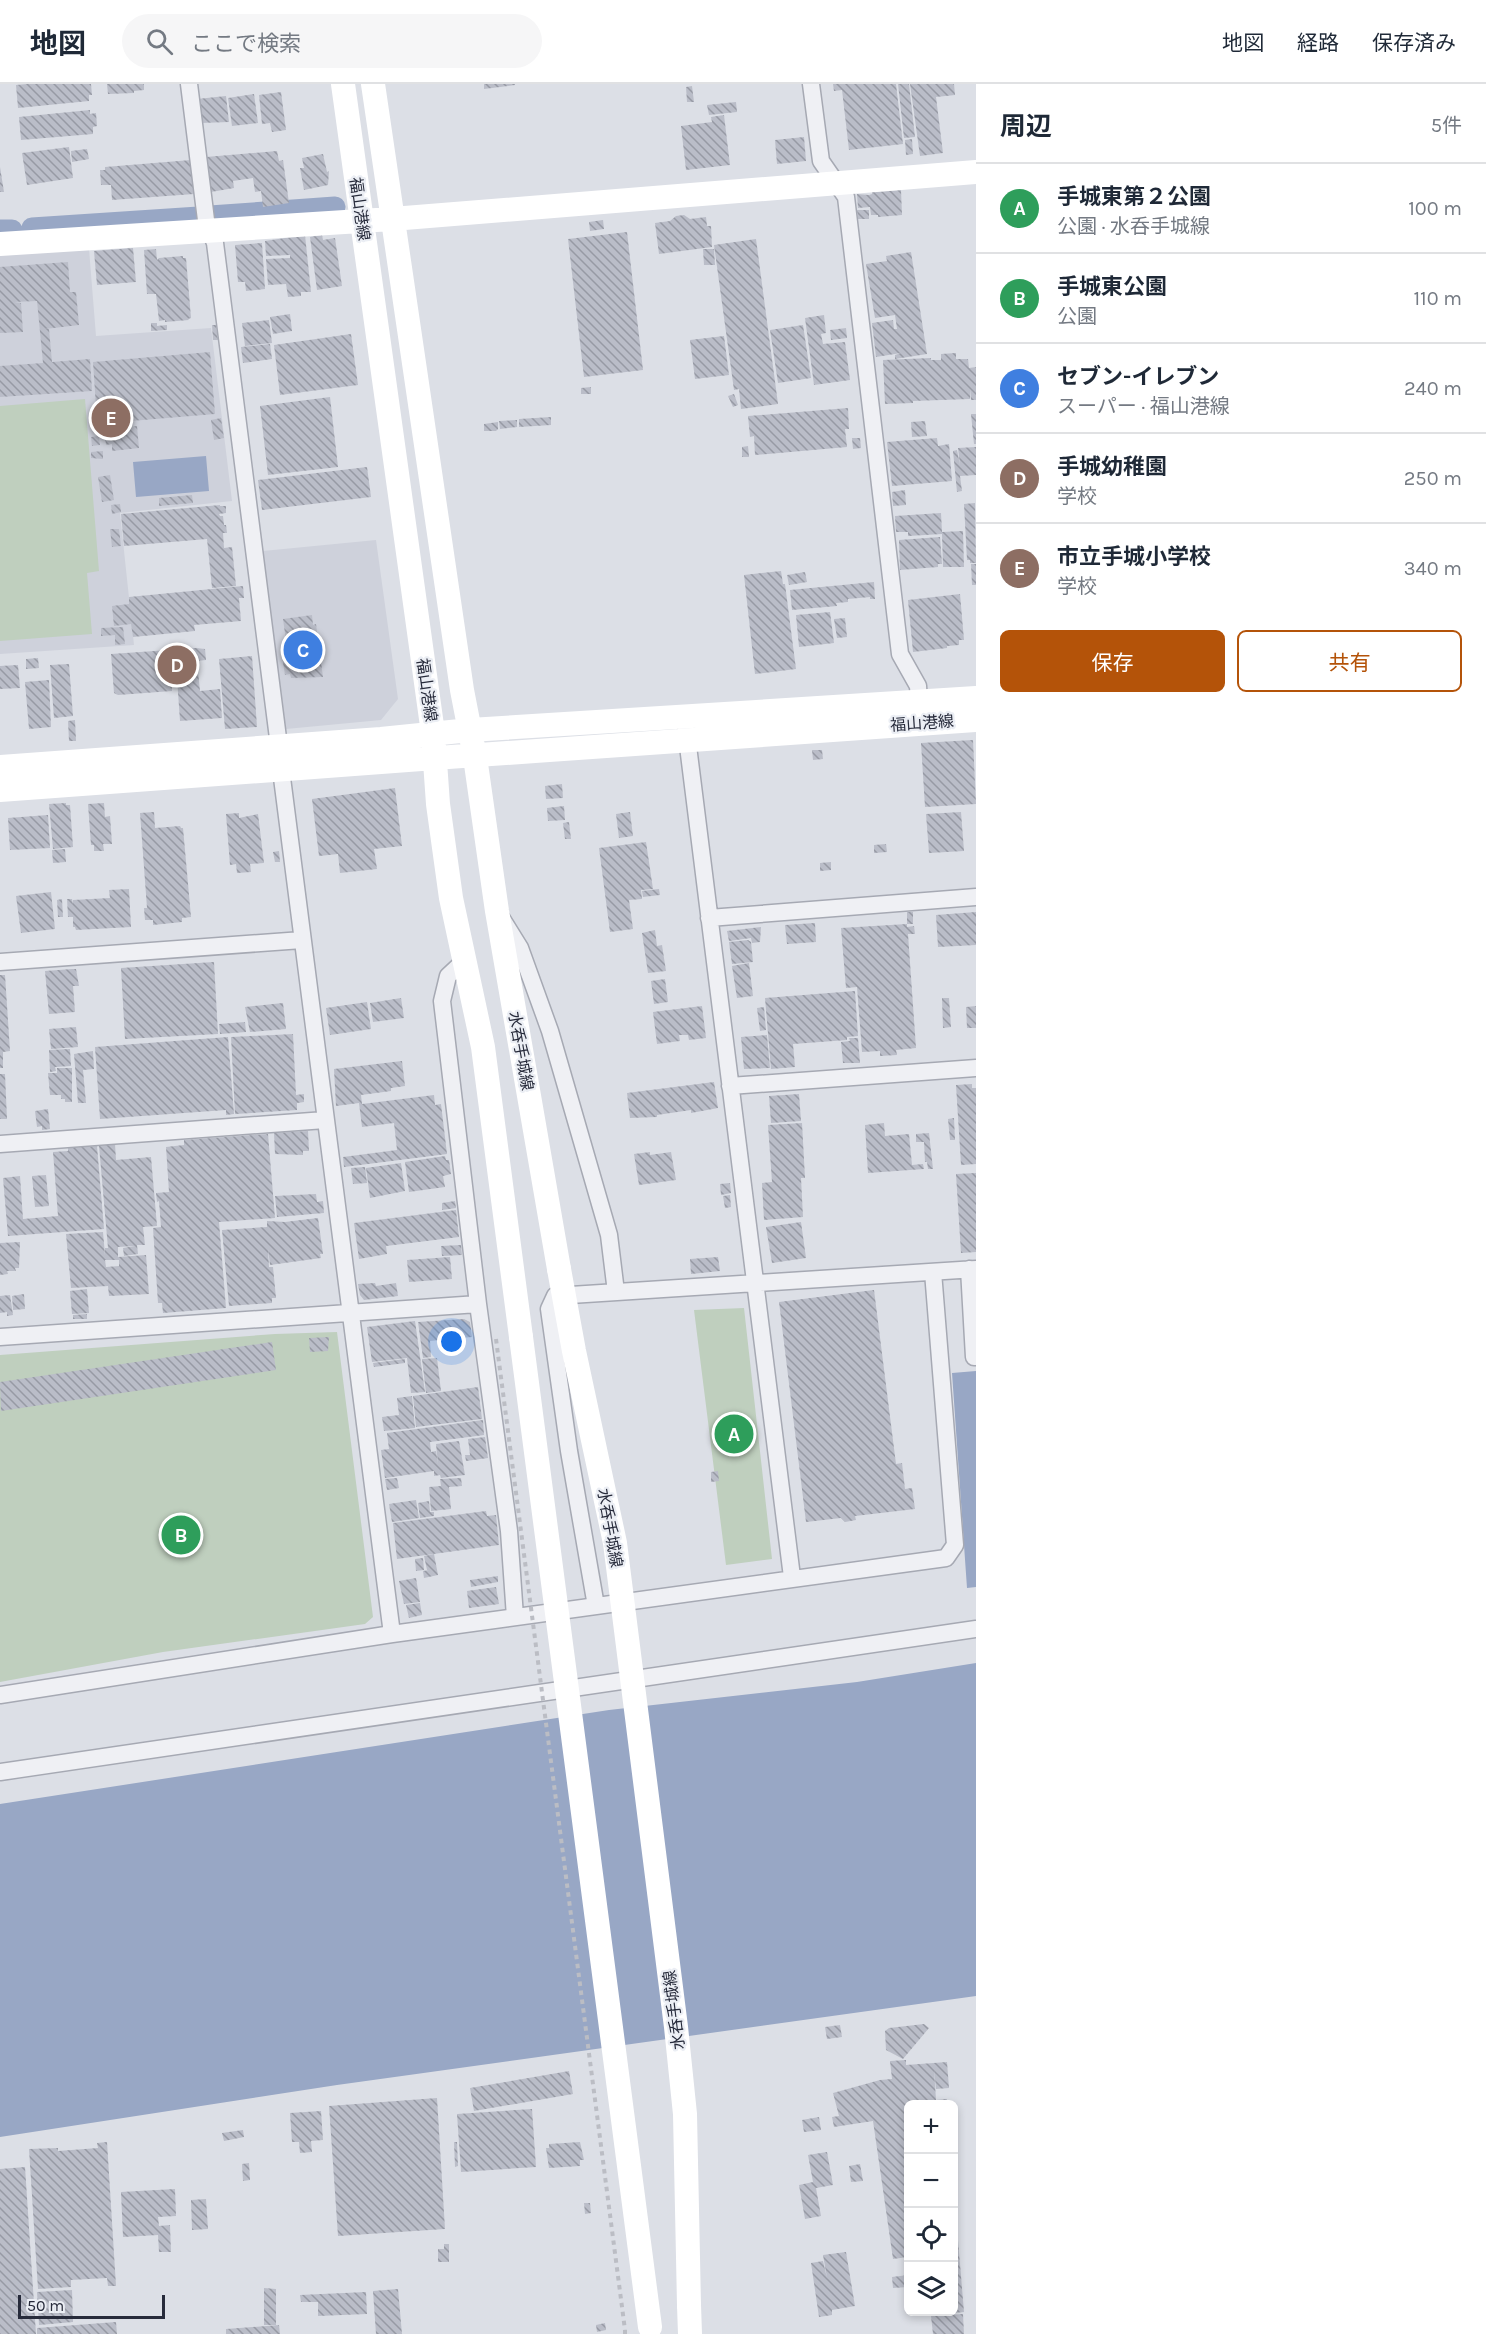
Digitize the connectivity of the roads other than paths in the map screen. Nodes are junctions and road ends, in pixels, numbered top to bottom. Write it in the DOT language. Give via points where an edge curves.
graph roads {
  1 [pos="189,84"];
  2 [pos="343,84"];
  3 [pos="373,84"];
  4 [pos="811,84"];
  5 [pos="976,172"];
  6 [pos="835,182"];
  7 [pos="392,219"];
  8 [pos="362,220"];
  9 [pos="210,229"];
  10 [pos="0,244"];
  11 [pos="976,698"];
  12 [pos="919,702"];
  13 [pos="976,720"];
  14 [pos="686,728"];
  15 [pos="470,730"];
  16 [pos="433,733"];
  17 [pos="279,746"];
  18 [pos="475,757"];
  19 [pos="435,759"];
  20 [pos="0,767"];
  21 [pos="281,770"];
  22 [pos="0,790"];
  23 [pos="976,897"];
  24 [pos="496,910"];
  25 [pos="709,918"];
  26 [pos="302,940"];
  27 [pos="0,962"];
  28 [pos="464,962"];
  29 [pos="976,1068"];
  30 [pos="730,1086"];
  31 [pos="325,1120"];
  32 [pos="0,1144"];
  33 [pos="972,1269"];
  34 [pos="933,1272"];
  35 [pos="757,1283"];
  36 [pos="616,1292"];
  37 [pos="478,1304"];
  38 [pos="350,1312"];
  39 [pos="0,1337"];
  40 [pos="976,1357"];
  41 [pos="792,1577"];
  42 [pos="596,1606"];
  43 [pos="515,1617"];
  44 [pos="976,1629"];
  45 [pos="392,1634"];
  46 [pos="0,1695"];
  47 [pos="0,1772"];
  48 [pos="650,2330"];
  49 [pos="690,2334"];
  1 -- 9 [label="street"];
  2 -- 8 [label="main road, 福山港線"];
  3 -- 7 [label="main road, 福山港線"];
  4 -- 6 [label="street" via="821,161"];
  5 -- 6 [label="main road"];
  6 -- 7 [label="main road"];
  6 -- 12 [label="street" via="846,197 900,654 918,686"];
  7 -- 8 [label="main road"];
  7 -- 15 [label="main road, 福山港線"];
  8 -- 9 [label="main road"];
  8 -- 16 [label="main road, 福山港線"];
  9 -- 10 [label="main road"];
  9 -- 17 [label="street" via="215,243"];
  11 -- 12 [label="main road, 福山港線"];
  12 -- 14 [label="main road, 福山港線"];
  13 -- 14 [label="main road, 福山港線"];
  14 -- 15 [label="main road, 福山港線"];
  14 -- 18 [label="main road, 福山港線"];
  14 -- 25 [label="street"];
  15 -- 16 [label="main road"];
  15 -- 18 [label="main road, 水呑手城線"];
  16 -- 17 [label="main road"];
  16 -- 19 [label="main road, 福山港線"];
  17 -- 20 [label="main road"];
  18 -- 19 [label="main road, 福山港線"];
  18 -- 24 [label="main road, 水呑手城線"];
  19 -- 21 [label="main road"];
  19 -- 28 [label="main road" via="448,874"];
  21 -- 22 [label="main road"];
  21 -- 26 [label="street"];
  23 -- 25 [label="street"];
  24 -- 36 [label="street" via="520,948 550,1031 609,1235"];
  24 -- 49 [label="main road, 水呑手城線, bridge" via="574,1351 615,1543 685,2114"];
  25 -- 30 [label="street"];
  26 -- 27 [label="street"];
  26 -- 31 [label="street"];
  28 -- 37 [label="street" via="448,976 442,1001"];
  28 -- 48 [label="main road, bridge" via="483,1047"];
  29 -- 30 [label="street"];
  30 -- 35 [label="street"];
  31 -- 32 [label="street"];
  31 -- 38 [label="street"];
  33 -- 34 [label="street"];
  33 -- 40 [label="street"];
  34 -- 35 [label="street"];
  34 -- 41 [label="street" via="955,1545 946,1558"];
  35 -- 36 [label="street"];
  35 -- 41 [label="street"];
  36 -- 42 [label="street" via="555,1296 549,1309"];
  37 -- 38 [label="street"];
  37 -- 43 [label="street" via="509,1531"];
  38 -- 39 [label="street"];
  38 -- 45 [label="street"];
  41 -- 42 [label="street"];
  42 -- 43 [label="street"];
  43 -- 45 [label="street"];
  44 -- 47 [label="street"];
  45 -- 46 [label="street"];
}
